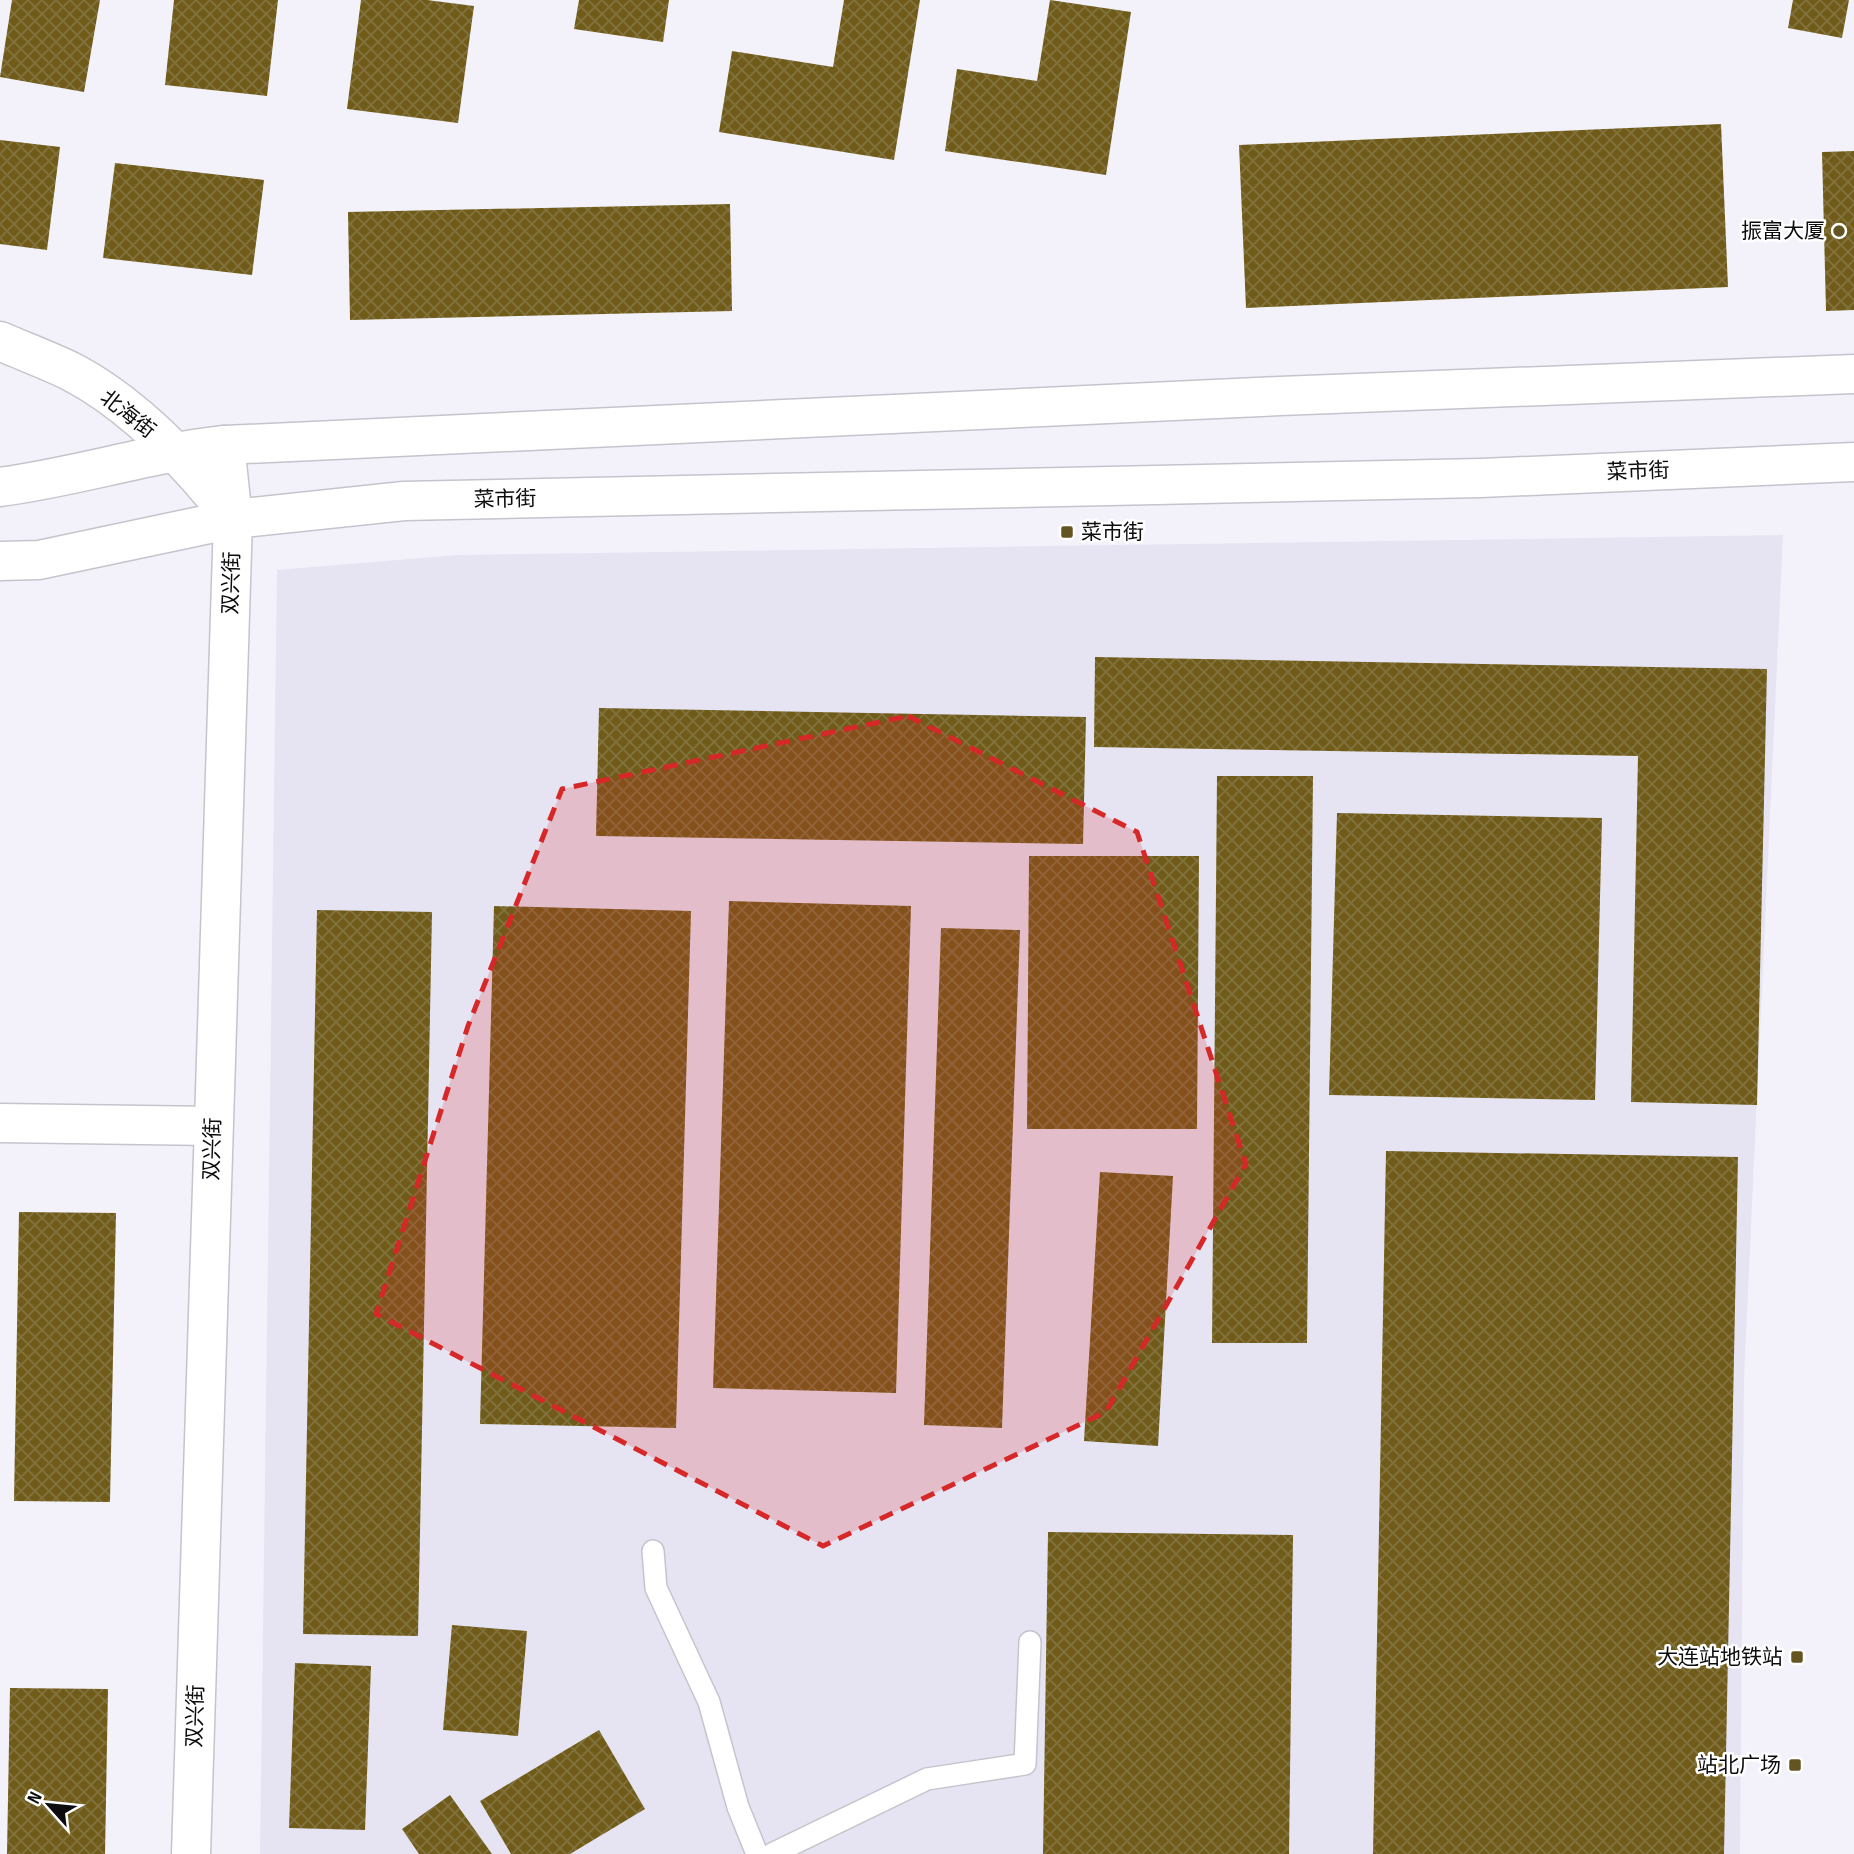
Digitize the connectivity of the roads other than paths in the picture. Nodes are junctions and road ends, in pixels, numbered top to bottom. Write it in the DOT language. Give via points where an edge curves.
graph roads {
  1 [pos="0,341"];
  2 [pos="1854,374"];
  3 [pos="225,445"];
  4 [pos="174,451"];
  5 [pos="1854,462"];
  6 [pos="0,487"];
  7 [pos="233,519"];
  8 [pos="0,561"];
  9 [pos="0,1123"];
  10 [pos="213,1126"];
  11 [pos="653,1551"];
  12 [pos="1030,1642"];
  13 [pos="191,1854"];
  14 [pos="757,1854"];
  15 [pos="772,1854"];
  1 -- 4 [label="main road, 北海街" via="71,372 133,415"];
  2 -- 3 [label="main road"];
  3 -- 4 [label="main road"];
  3 -- 7 [label="main road, 双兴街"];
  4 -- 6 [label="main road"];
  4 -- 7 [label="main road, 北海街"];
  5 -- 7 [label="main road, 菜市街" via="1481,478 404,501"];
  7 -- 8 [label="main road, 菜市街" via="39,560"];
  7 -- 10 [label="main road, 双兴街"];
  9 -- 10 [label="main road"];
  10 -- 13 [label="main road, 双兴街"];
  11 -- 14 [label="lane" via="656,1588 709,1702 738,1807"];
  12 -- 15 [label="lane" via="1025,1764 927,1779"];
}
